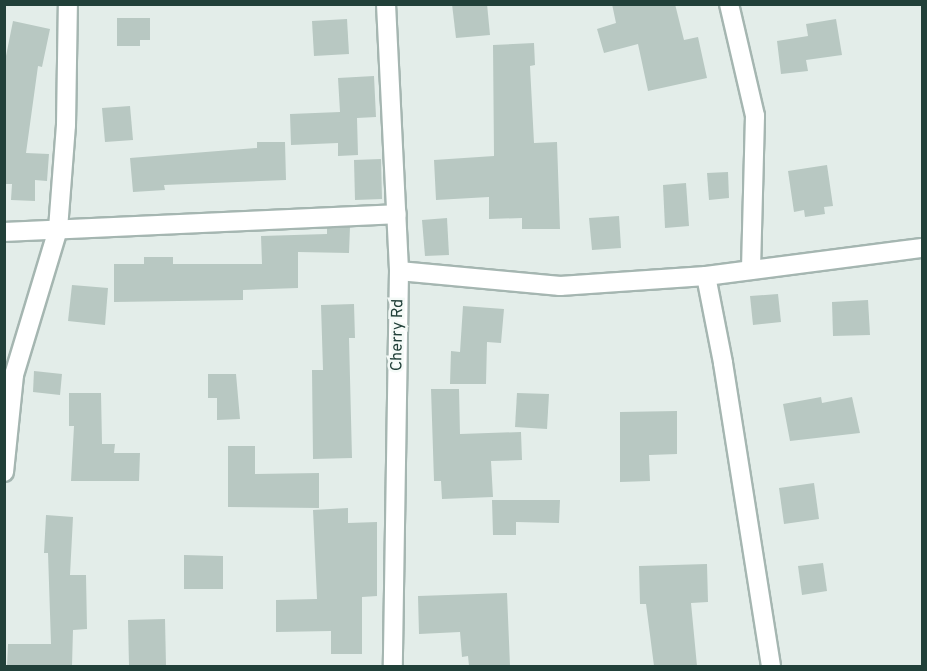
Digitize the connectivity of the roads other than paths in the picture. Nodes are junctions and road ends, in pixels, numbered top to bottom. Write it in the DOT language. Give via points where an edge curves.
graph roads {
  1 [pos="68,4"];
  2 [pos="386,4"];
  3 [pos="729,4"];
  4 [pos="397,214"];
  5 [pos="58,229"];
  6 [pos="4,232"];
  7 [pos="922,248"];
  8 [pos="751,270"];
  9 [pos="399,271"];
  10 [pos="706,276"];
  11 [pos="4,472"];
  12 [pos="393,666"];
  13 [pos="771,666"];
  1 -- 5 [label="street" via="66,125"];
  2 -- 4 [label="street, Cherry Rd"];
  3 -- 8 [label="street" via="755,116"];
  4 -- 5 [label="street"];
  4 -- 9 [label="street, Cherry Rd"];
  5 -- 6 [label="street"];
  5 -- 11 [label="street" via="14,375"];
  7 -- 8 [label="street"];
  8 -- 10 [label="street"];
  9 -- 10 [label="street" via="560,286"];
  9 -- 12 [label="street, Cherry Rd"];
  10 -- 13 [label="street"];
}
